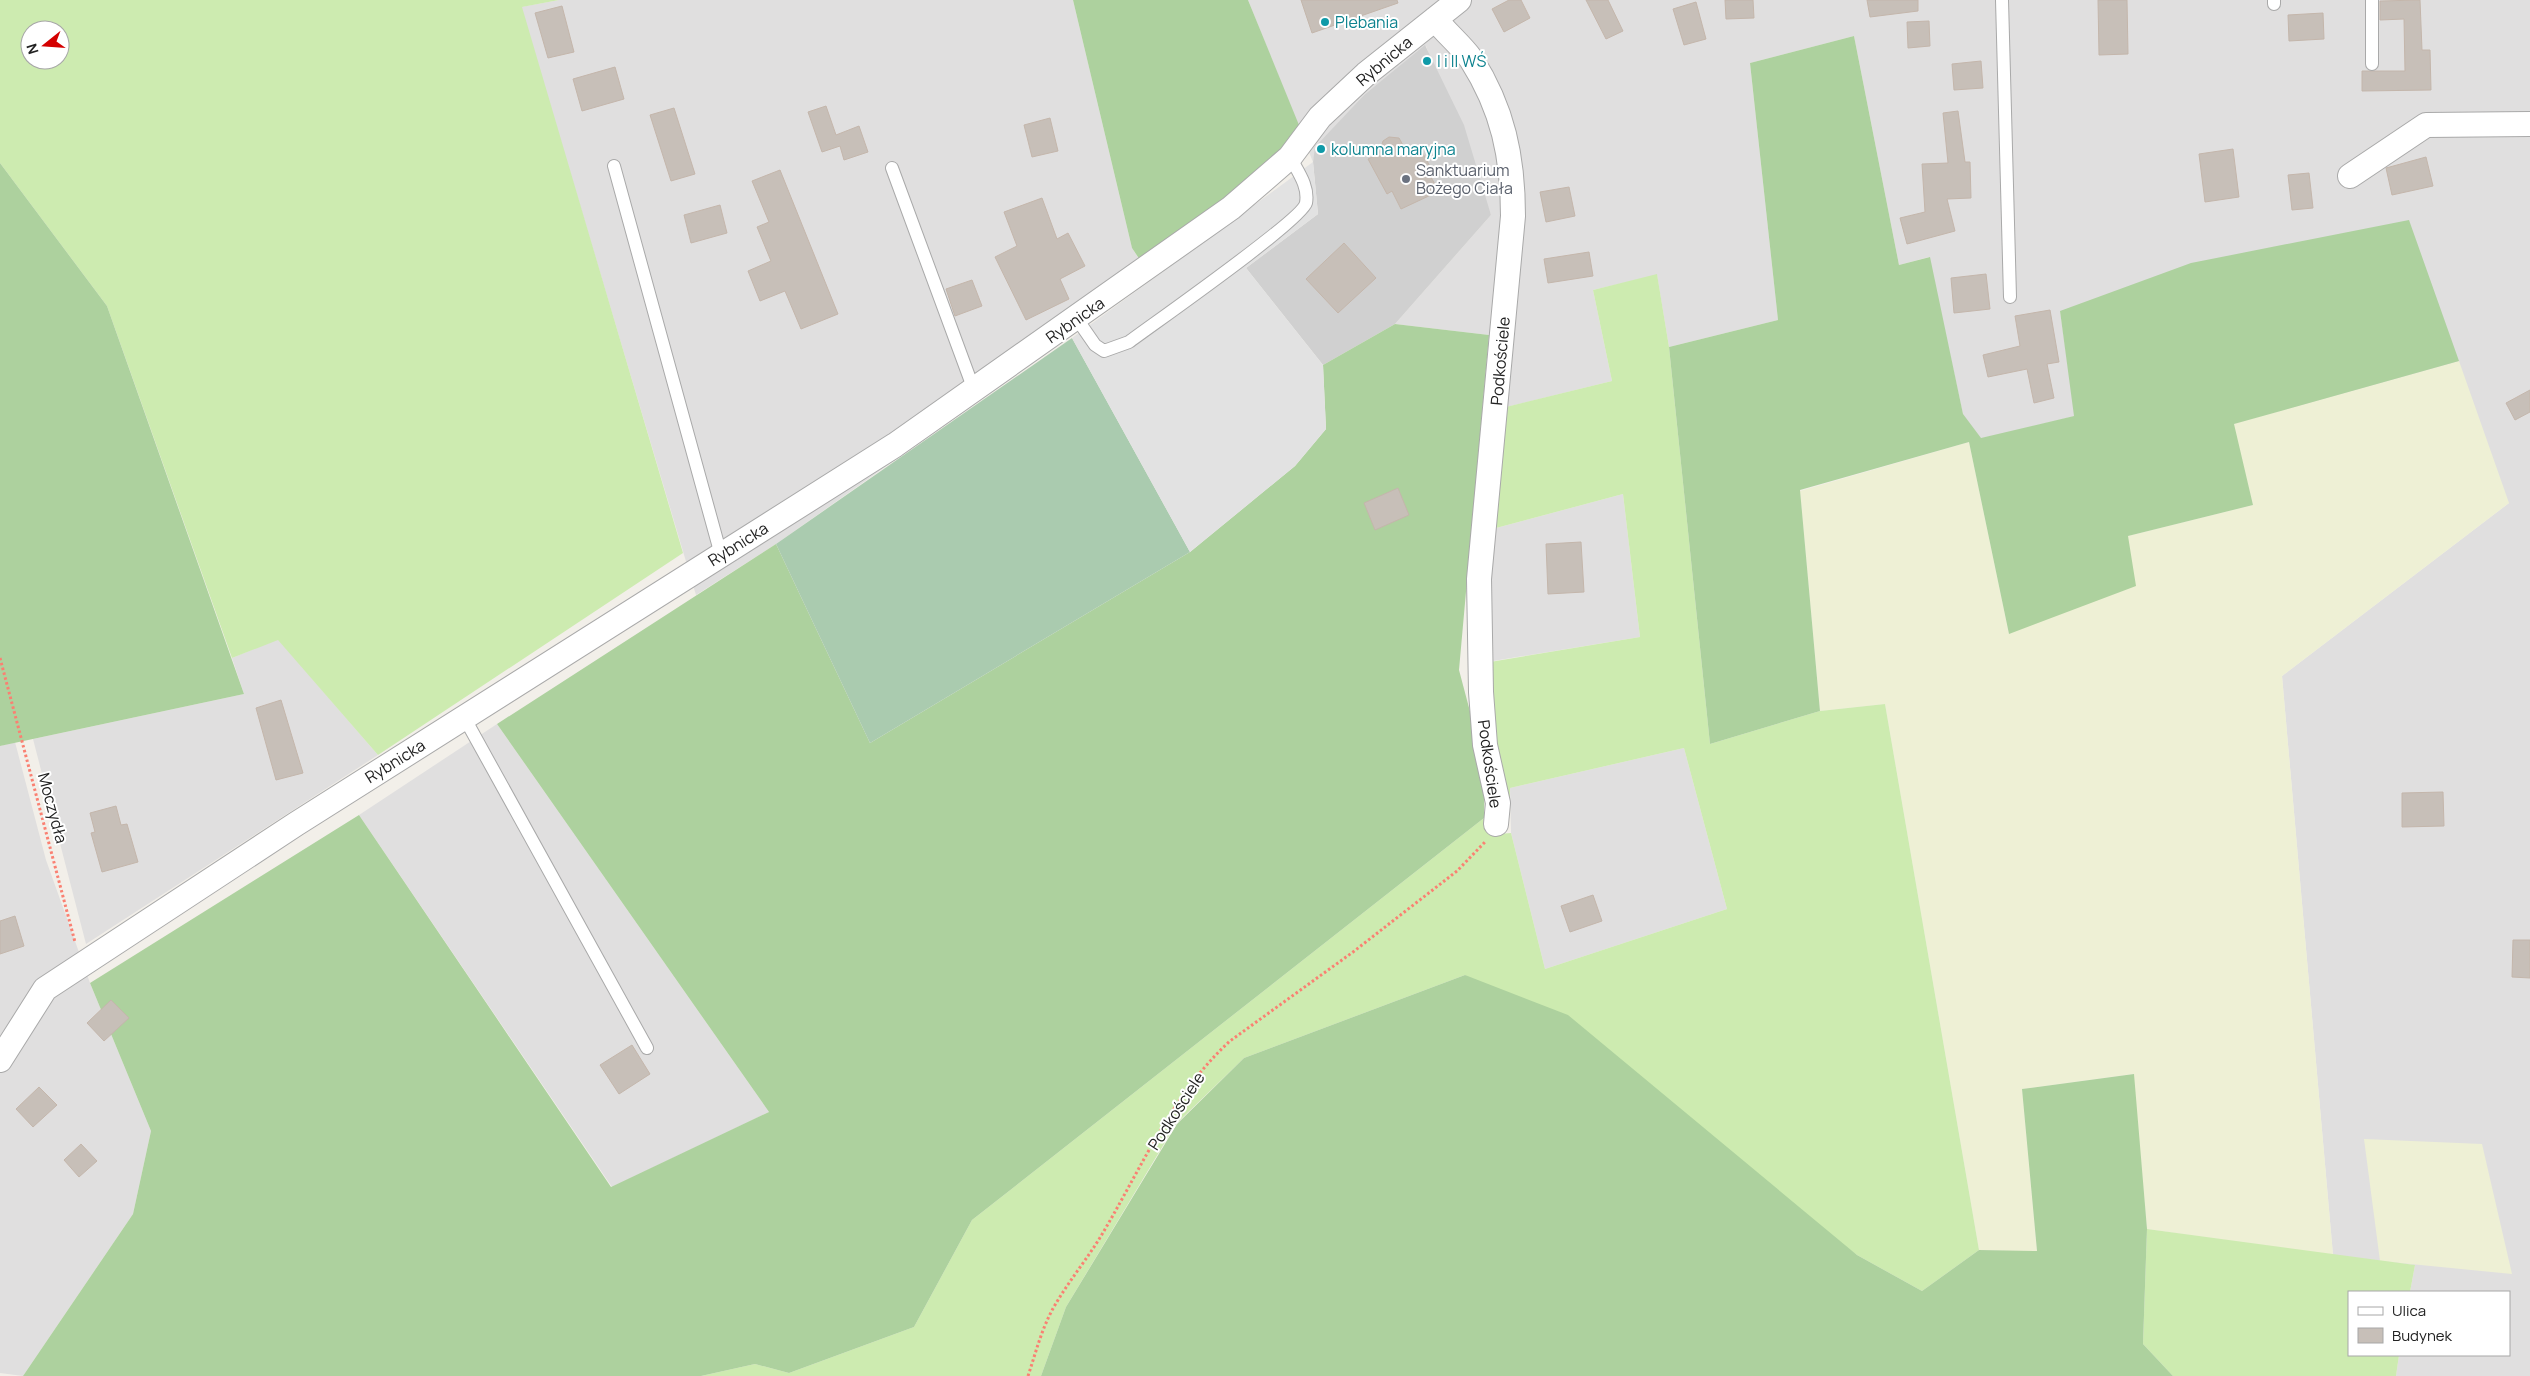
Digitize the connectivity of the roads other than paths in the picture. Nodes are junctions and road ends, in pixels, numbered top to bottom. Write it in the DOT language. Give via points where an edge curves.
graph roads {
  1 [pos="1459,0"];
  2 [pos="2002,0"];
  3 [pos="2372,0"];
  4 [pos="1435,19"];
  5 [pos="2372,64"];
  6 [pos="2530,124"];
  7 [pos="1290,157"];
  8 [pos="614,166"];
  9 [pos="892,168"];
  10 [pos="2350,176"];
  11 [pos="2010,297"];
  12 [pos="1077,319"];
  13 [pos="974,390"];
  14 [pos="721,555"];
  15 [pos="464,717"];
  16 [pos="1496,824"];
  17 [pos="647,1048"];
  18 [pos="0,1060"];
  1 -- 4 [label="street, Rybnicka"];
  2 -- 11 [label="lane"];
  3 -- 5 [label="lane"];
  4 -- 7 [label="street, Rybnicka" via="1366,74 1320,117"];
  4 -- 16 [label="street, Podkościele" via="1470,58 1498,112 1511,160 1513,216 1479,579 1481,692 1486,745 1498,803"];
  6 -- 10 [label="street" via="2426,125"];
  7 -- 12 [label="street, Rybnicka" via="1231,208"];
  7 -- 12 [label="lane" via="1307,190 1305,206 1276,233 1129,342 1112,350 1104,352 1096,345"];
  8 -- 14 [label="lane"];
  9 -- 13 [label="lane"];
  12 -- 13 [label="street, Rybnicka"];
  13 -- 14 [label="street, Rybnicka" via="895,445"];
  14 -- 15 [label="street, Rybnicka"];
  15 -- 17 [label="lane"];
  15 -- 18 [label="street, Rybnicka" via="45,989"];
}
